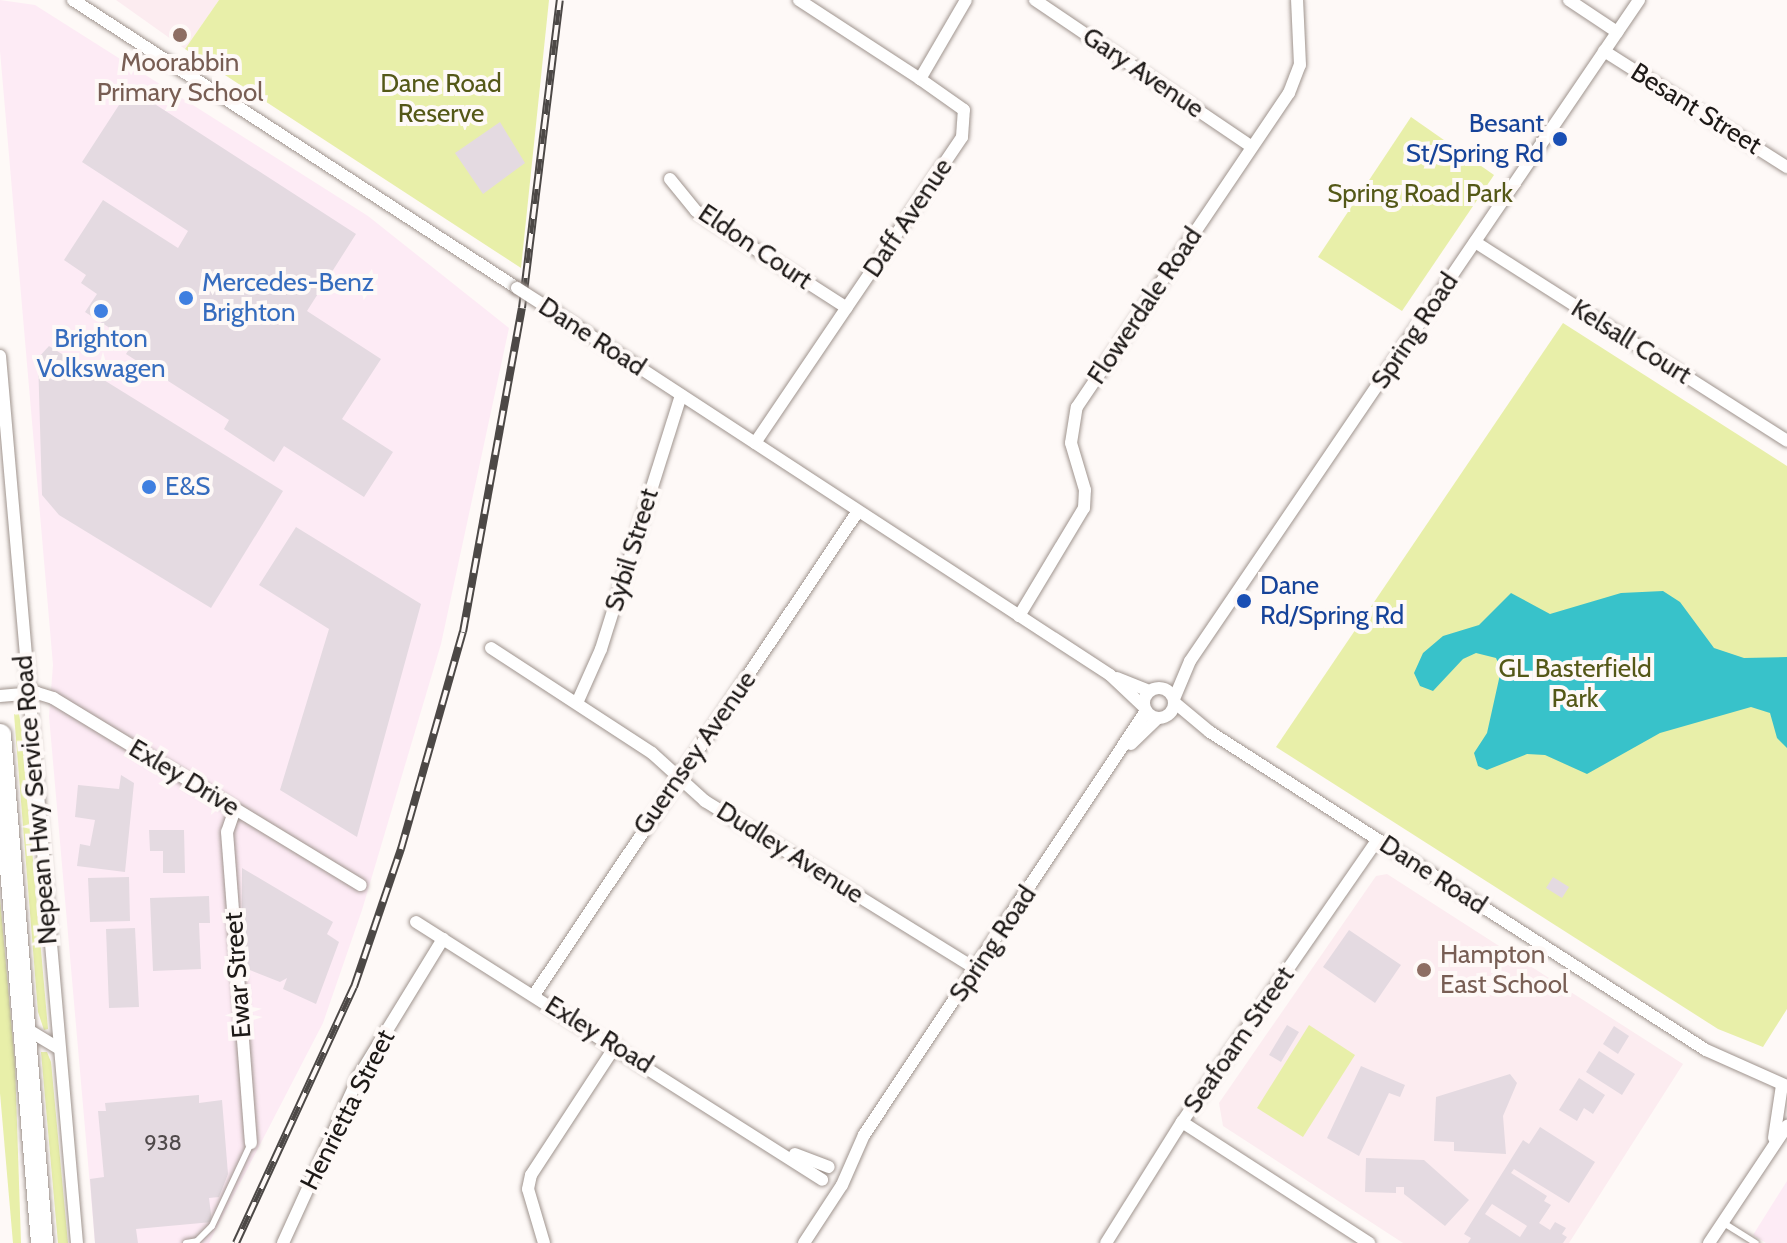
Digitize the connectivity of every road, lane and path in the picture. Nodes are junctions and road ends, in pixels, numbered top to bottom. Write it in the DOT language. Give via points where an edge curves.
graph roads {
  1 [pos="73,0"];
  2 [pos="799,0"];
  3 [pos="966,0"];
  4 [pos="1035,0"];
  5 [pos="1297,0"];
  6 [pos="1569,0"];
  7 [pos="1639,0"];
  8 [pos="1617,32"];
  9 [pos="1604,51"];
  10 [pos="920,79"];
  11 [pos="1251,146"];
  12 [pos="1787,167"];
  13 [pos="670,179"];
  14 [pos="1475,242"];
  15 [pos="847,308"];
  16 [pos="0,356"];
  17 [pos="681,395"];
  18 [pos="1787,441"];
  19 [pos="755,443"];
  20 [pos="858,511"];
  21 [pos="1019,616"];
  22 [pos="491,648"];
  23 [pos="1190,661"];
  24 [pos="1110,675"];
  25 [pos="1155,690"];
  26 [pos="27,693"];
  27 [pos="0,696"];
  28 [pos="1174,700"];
  29 [pos="577,703"];
  30 [pos="1145,709"];
  31 [pos="1162,717"];
  32 [pos="1210,732"];
  33 [pos="0,735"];
  34 [pos="1123,752"];
  35 [pos="679,778"];
  36 [pos="235,809"];
  37 [pos="1377,840"];
  38 [pos="361,885"];
  39 [pos="416,922"];
  40 [pos="443,939"];
  41 [pos="976,969"];
  42 [pos="534,995"];
  43 [pos="25,1028"];
  44 [pos="616,1045"];
  45 [pos="57,1047"];
  46 [pos="1785,1085"];
  47 [pos="1182,1122"];
  48 [pos="1787,1126"];
  49 [pos="1773,1141"];
  50 [pos="251,1143"];
  51 [pos="781,1149"];
  52 [pos="835,1170"];
  53 [pos="827,1184"];
  54 [pos="1722,1222"];
  55 [pos="42,1243"];
  56 [pos="77,1243"];
  57 [pos="186,1243"];
  58 [pos="283,1243"];
  59 [pos="544,1243"];
  60 [pos="804,1243"];
  61 [pos="1106,1243"];
  62 [pos="1369,1243"];
  63 [pos="1709,1243"];
  64 [pos="1756,1243"];
  1 -- 17 [label="street, Dane Road, bridge"];
  2 -- 10 [label="street"];
  3 -- 10 [label="street"];
  4 -- 11 [label="street, Gary Avenue"];
  5 -- 11 [label="street, Flowerdale Road" via="1298,73"];
  6 -- 8 [label="street"];
  7 -- 8 [label="street, Spring Road"];
  8 -- 9 [label="street, Spring Road"];
  9 -- 12 [label="street, Besant Street"];
  9 -- 14 [label="street, Spring Road"];
  10 -- 15 [label="street, Daff Avenue" via="959,105 966,127"];
  11 -- 21 [label="street, Flowerdale Road" via="1077,407 1071,443 1085,490 1084,508"];
  13 -- 15 [label="street, Eldon Court" via="696,211"];
  14 -- 18 [label="street, Kelsall Court"];
  14 -- 23 [label="street, Spring Road"];
  15 -- 19 [label="street, Daff Avenue"];
  16 -- 26 [label="street, Nepean Hwy Service Road"];
  17 -- 19 [label="street, Dane Road"];
  17 -- 29 [label="street, Sybil Street" via="606,636"];
  19 -- 20 [label="street, Dane Road"];
  20 -- 21 [label="street, Dane Road"];
  20 -- 35 [label="street, Guernsey Avenue"];
  21 -- 24 [label="street, Dane Road"];
  22 -- 29 [label="street, Dudley Avenue"];
  23 -- 25 [label="street, Spring Road"];
  23 -- 28 [label="street, Spring Road"];
  24 -- 25 [label="street, Dane Road"];
  24 -- 30 [label="street, Dane Road"];
  25 -- 28 [label="street, Dane Road"];
  25 -- 30 [label="street, Spring Road"];
  26 -- 27 [label="street, Exley Drive"];
  26 -- 36 [label="street, Exley Drive" via="53,698"];
  26 -- 45 [label="street, Nepean Hwy Service Road"];
  28 -- 31 [label="street, Spring Road"];
  28 -- 32 [label="street, Dane Road"];
  29 -- 35 [label="street, Dudley Avenue" via="652,753"];
  30 -- 31 [label="street, Dane Road"];
  30 -- 34 [label="street, Spring Road"];
  31 -- 32 [label="street, Dane Road"];
  31 -- 34 [label="street, Spring Road"];
  32 -- 37 [label="street, Dane Road"];
  33 -- 43 [label="highway"];
  34 -- 41 [label="street, Spring Road"];
  35 -- 41 [label="street, Dudley Avenue" via="705,801"];
  35 -- 42 [label="street, Guernsey Avenue"];
  36 -- 38 [label="street, Exley Drive"];
  36 -- 50 [label="street, Ewar Street" via="227,832"];
  37 -- 46 [label="street, Dane Road" via="1706,1050"];
  37 -- 47 [label="street, Seafoam Street"];
  39 -- 40 [label="street, Exley Road"];
  40 -- 42 [label="street, Exley Road"];
  40 -- 58 [label="street, Henrietta Street" via="359,1076"];
  41 -- 52 [label="street, Spring Road"];
  42 -- 44 [label="street, Exley Road"];
  43 -- 45 [label="street"];
  43 -- 55 [label="highway"];
  44 -- 51 [label="street, Exley Road"];
  44 -- 59 [label="street" via="531,1175 528,1189"];
  45 -- 56 [label="street, Nepean Hwy Service Road"];
  46 -- 49 [label="street"];
  47 -- 61 [label="street, Seafoam Street"];
  47 -- 62 [label="street"];
  48 -- 49 [label="street"];
  49 -- 54 [label="street"];
  50 -- 57 [label="lane" via="212,1226 197,1241"];
  51 -- 52 [label="street, Exley Road"];
  51 -- 53 [label="street, Exley Road"];
  52 -- 53 [label="street"];
  52 -- 53 [label="street"];
  53 -- 60 [label="street"];
  54 -- 63 [label="street"];
  54 -- 64 [label="lane"];
}
